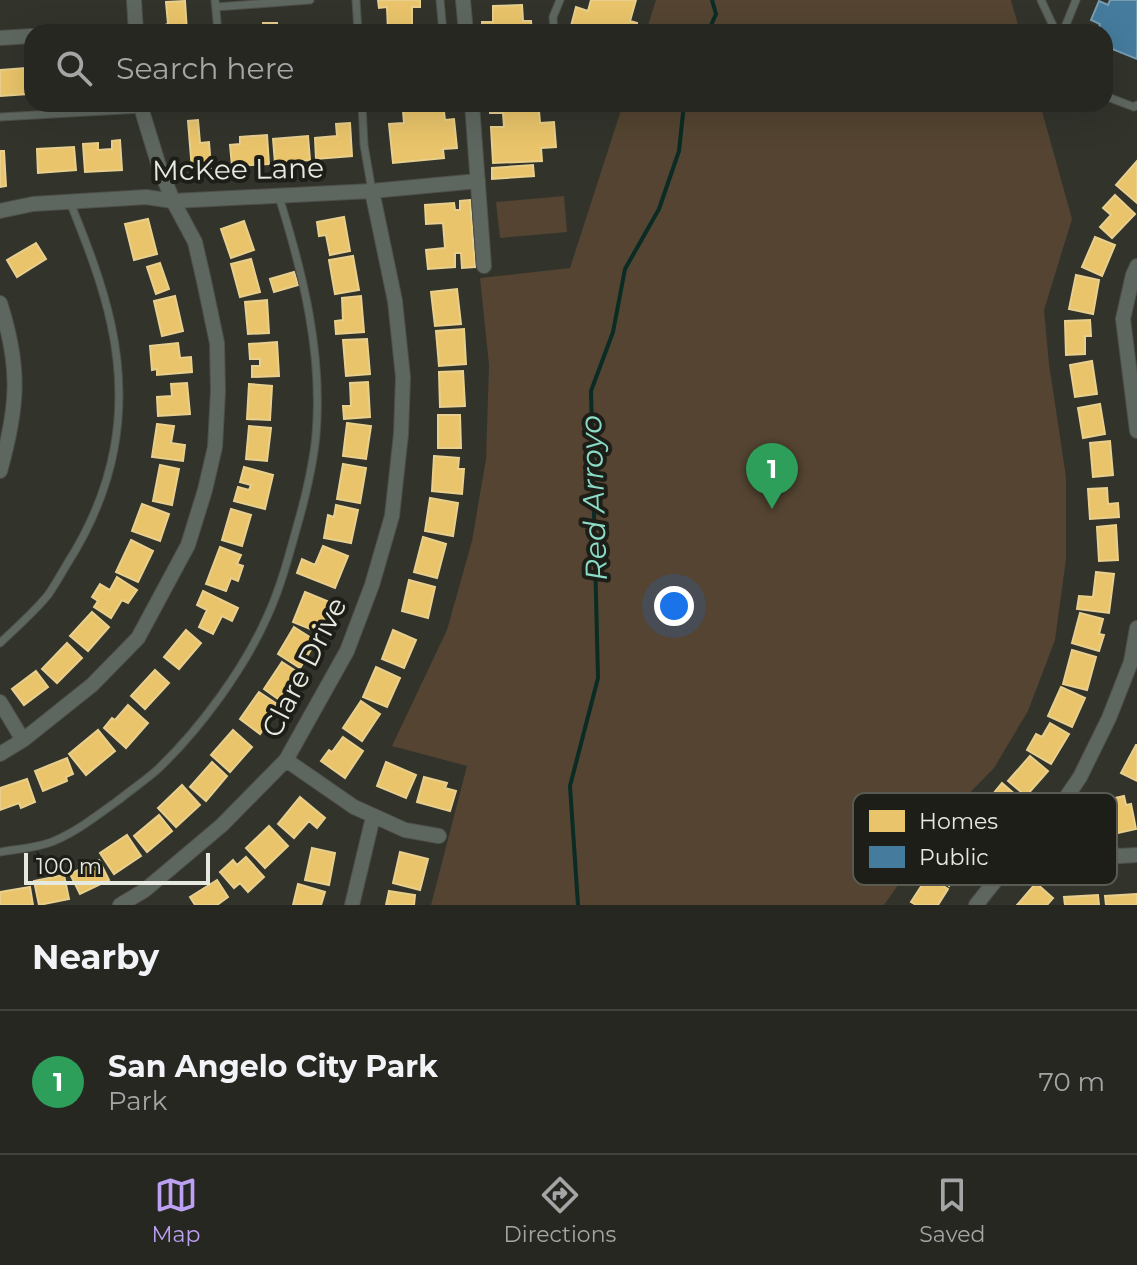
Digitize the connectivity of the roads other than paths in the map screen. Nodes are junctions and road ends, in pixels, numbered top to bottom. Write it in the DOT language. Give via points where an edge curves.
graph roads {
  1 [pos="134,0"];
  2 [pos="310,0"];
  3 [pos="356,0"];
  4 [pos="440,0"];
  5 [pos="463,0"];
  6 [pos="560,0"];
  7 [pos="1041,0"];
  8 [pos="1076,0"];
  9 [pos="216,4"];
  10 [pos="136,24"];
  11 [pos="217,24"];
  12 [pos="358,24"];
  13 [pos="442,24"];
  14 [pos="465,24"];
  15 [pos="553,24"];
  16 [pos="1052,24"];
  17 [pos="1066,24"];
  18 [pos="24,36"];
  19 [pos="0,38"];
  20 [pos="1113,99"];
  21 [pos="1137,105"];
  22 [pos="65,112"];
  23 [pos="144,112"];
  24 [pos="362,112"];
  25 [pos="473,112"];
  26 [pos="0,117"];
  27 [pos="478,181"];
  28 [pos="372,191"];
  29 [pos="279,196"];
  30 [pos="173,201"];
  31 [pos="70,202"];
  32 [pos="0,211"];
  33 [pos="484,266"];
  34 [pos="1137,266"];
  35 [pos="0,303"];
  36 [pos="1137,431"];
  37 [pos="0,471"];
  38 [pos="1137,628"];
  39 [pos="0,643"];
  40 [pos="0,702"];
  41 [pos="23,740"];
  42 [pos="0,754"];
  43 [pos="286,760"];
  44 [pos="1069,793"];
  45 [pos="373,817"];
  46 [pos="439,836"];
  47 [pos="0,852"];
  48 [pos="1137,855"];
  49 [pos="1117,856"];
  50 [pos="992,885"];
  51 [pos="120,905"];
  52 [pos="352,905"];
  53 [pos="976,905"];
  1 -- 10 [label="street"];
  2 -- 9 [label="lane"];
  3 -- 12 [label="lane"];
  4 -- 13 [label="lane"];
  5 -- 14 [label="street"];
  6 -- 15 [label="lane"];
  7 -- 16 [label="lane"];
  8 -- 17 [label="lane"];
  9 -- 11 [label="lane"];
  18 -- 19 [label="street"];
  20 -- 21 [label="lane"];
  22 -- 26 [label="lane"];
  23 -- 30 [label="street"];
  24 -- 28 [label="lane"];
  25 -- 27 [label="street"];
  27 -- 28 [label="street, McKee Lane"];
  27 -- 33 [label="street"];
  28 -- 29 [label="street, McKee Lane"];
  28 -- 43 [label="street, Clare Drive" via="395,301 403,377 392,516 347,651"];
  29 -- 30 [label="street, McKee Lane"];
  29 -- 47 [label="lane" via="297,251 312,335 316,435 306,493 268,615 221,694 156,771 81,827 52,842"];
  30 -- 31 [label="street, McKee Lane" via="146,197"];
  30 -- 41 [label="street" via="195,242 217,343 215,447 205,490 188,545 138,638 92,685"];
  31 -- 32 [label="street, McKee Lane"];
  31 -- 39 [label="lane" via="111,322 120,399 117,443 81,541 48,595"];
  34 -- 36 [label="street" via="1123,319"];
  35 -- 37 [label="street" via="16,376 11,432"];
  38 -- 44 [label="street" via="1131,662 1109,718"];
  40 -- 41 [label="street"];
  41 -- 42 [label="street"];
  43 -- 45 [label="street"];
  43 -- 51 [label="street, Clare Drive" via="222,825"];
  45 -- 46 [label="street"];
  45 -- 52 [label="street"];
  48 -- 49 [label="street"];
  50 -- 53 [label="street"];
}
